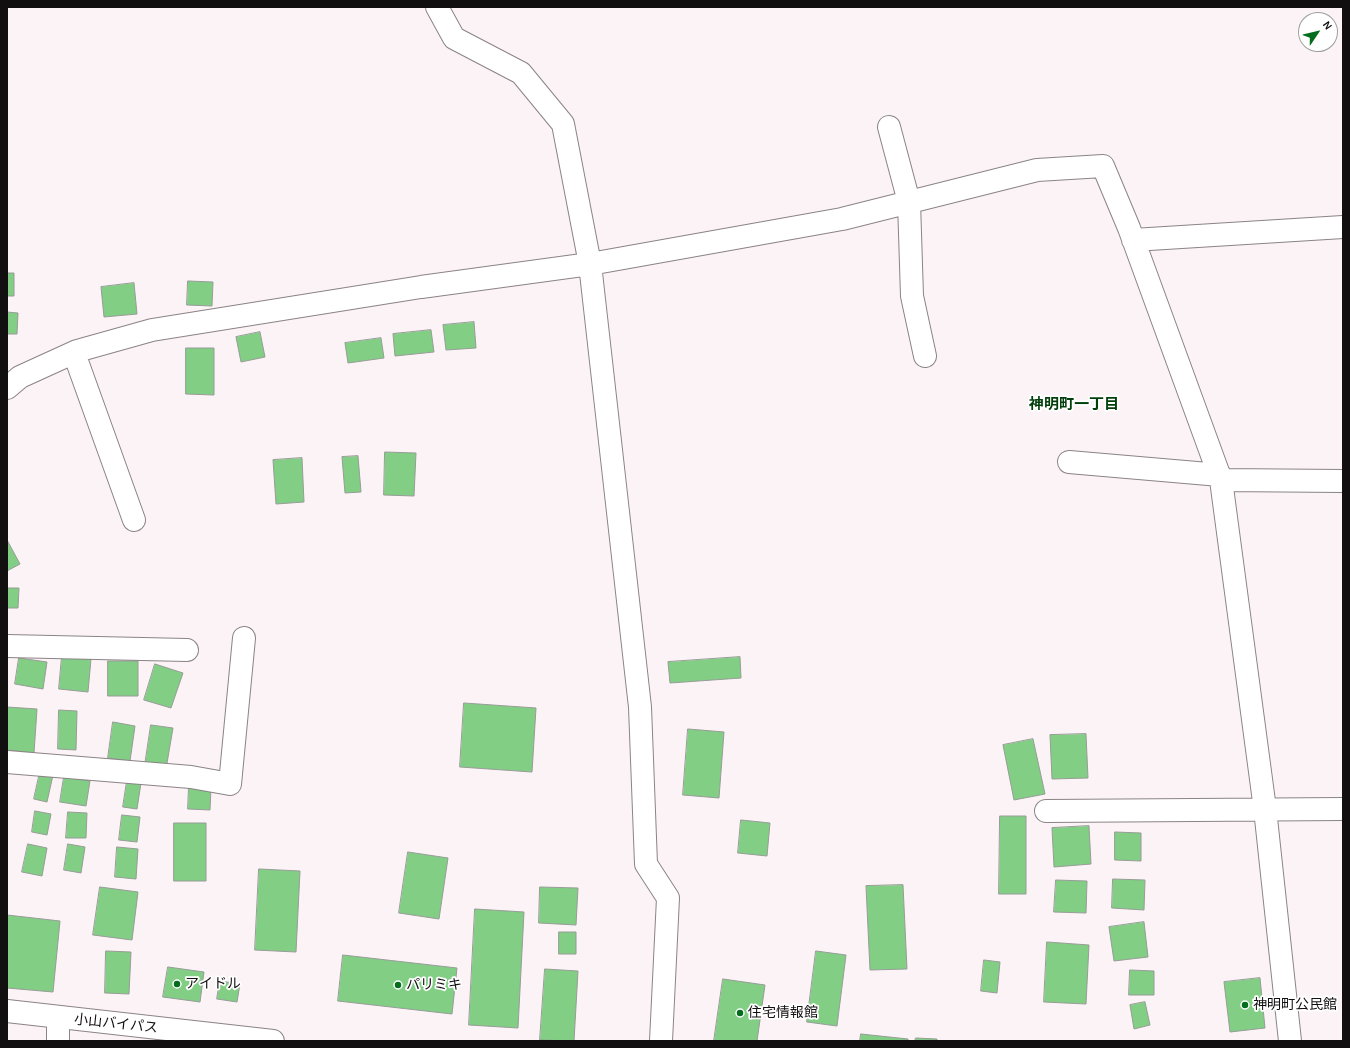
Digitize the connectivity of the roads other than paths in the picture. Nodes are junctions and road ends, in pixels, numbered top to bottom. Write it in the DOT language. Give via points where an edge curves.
graph roads {
  1 [pos="438,7"];
  2 [pos="889,127"];
  3 [pos="909,202"];
  4 [pos="1343,227"];
  5 [pos="1133,240"];
  6 [pos="590,264"];
  7 [pos="74,353"];
  8 [pos="925,356"];
  9 [pos="7,388"];
  10 [pos="1069,462"];
  11 [pos="1221,477"];
  12 [pos="1343,481"];
  13 [pos="134,520"];
  14 [pos="244,638"];
  15 [pos="7,646"];
  16 [pos="187,650"];
  17 [pos="7,762"];
  18 [pos="1265,809"];
  19 [pos="1343,809"];
  20 [pos="1046,811"];
  21 [pos="7,1011"];
  22 [pos="58,1018"];
  23 [pos="58,1041"];
  24 [pos="273,1041"];
  25 [pos="661,1041"];
  26 [pos="1290,1041"];
  1 -- 6 [label="main road" via="454,38 520,73 563,124"];
  2 -- 3 [label="main road"];
  3 -- 5 [label="main road" via="1037,170 1103,166"];
  3 -- 6 [label="main road" via="842,219"];
  3 -- 8 [label="main road" via="912,296"];
  4 -- 5 [label="main road"];
  5 -- 11 [label="main road"];
  6 -- 7 [label="main road" via="421,287 152,330"];
  6 -- 25 [label="main road" via="640,707 646,864 668,898"];
  7 -- 9 [label="main road" via="20,377"];
  7 -- 13 [label="main road"];
  10 -- 11 [label="main road"];
  11 -- 12 [label="main road"];
  11 -- 18 [label="main road"];
  14 -- 17 [label="main road" via="230,784 191,777"];
  15 -- 16 [label="main road"];
  18 -- 19 [label="main road"];
  18 -- 20 [label="main road"];
  18 -- 26 [label="main road"];
  21 -- 22 [label="main road, 小山バイパス"];
  22 -- 23 [label="main road"];
  22 -- 24 [label="main road, 小山バイパス"];
}
